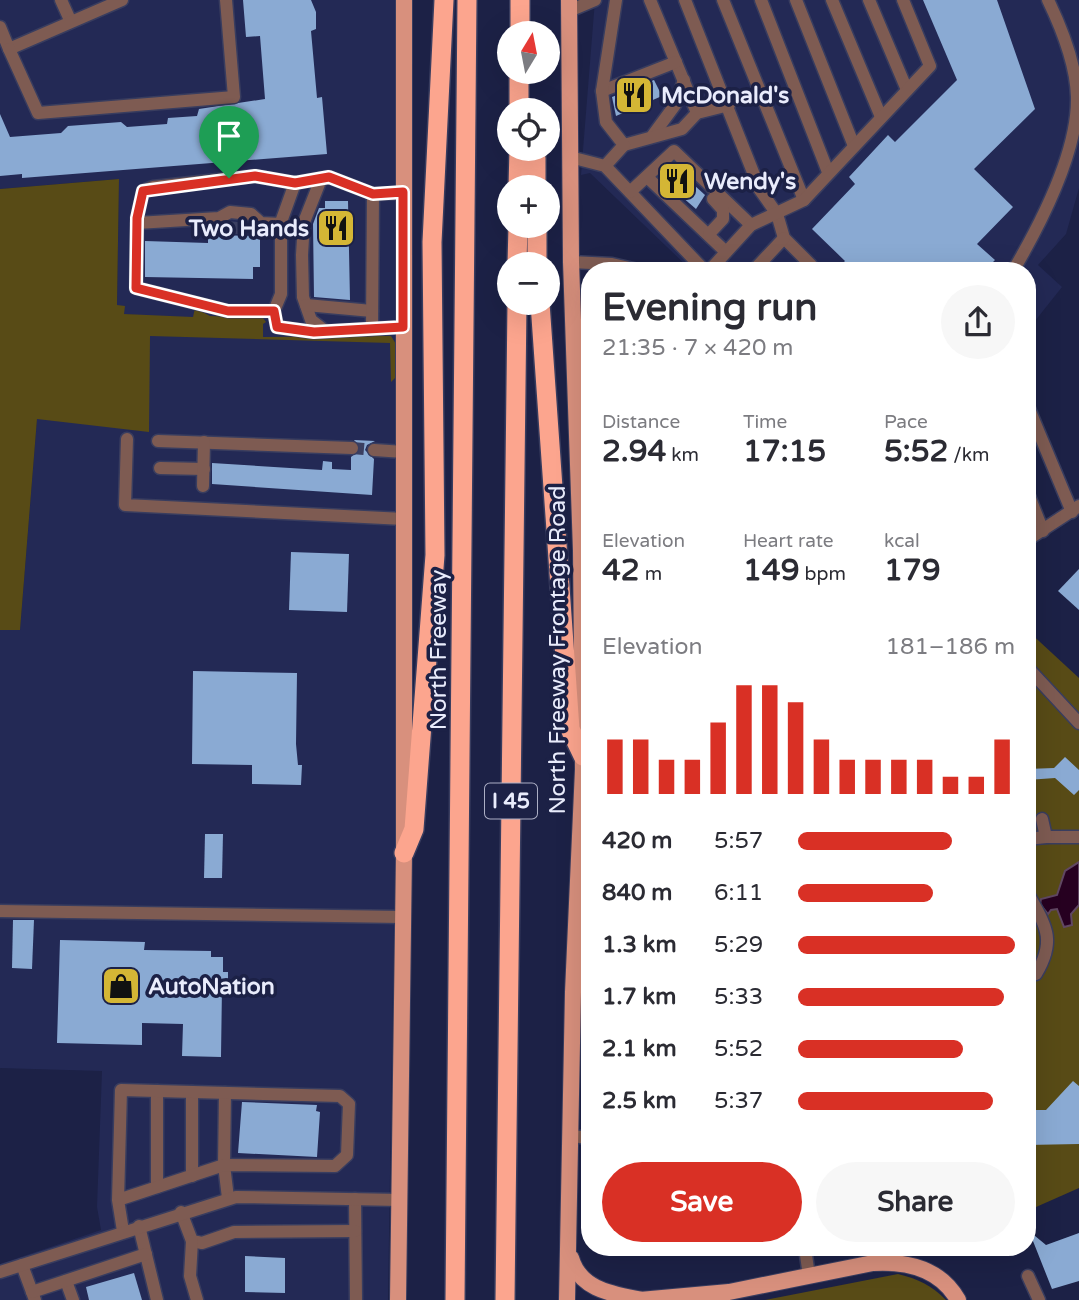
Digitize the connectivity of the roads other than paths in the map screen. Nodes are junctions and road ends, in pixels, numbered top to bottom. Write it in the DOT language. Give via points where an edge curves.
graph roads {
  1 [pos="61,0"];
  2 [pos="122,0"];
  3 [pos="226,0"];
  4 [pos="404,0"];
  5 [pos="444,0"];
  6 [pos="467,0"];
  7 [pos="520,0"];
  8 [pos="595,0"];
  9 [pos="616,0"];
  10 [pos="650,0"];
  11 [pos="685,0"];
  12 [pos="723,0"];
  13 [pos="761,0"];
  14 [pos="796,0"];
  15 [pos="832,0"];
  16 [pos="869,0"];
  17 [pos="903,0"];
  18 [pos="1048,0"];
  19 [pos="569,5"];
  20 [pos="70,20"];
  21 [pos="520,21"];
  22 [pos="0,27"];
  23 [pos="9,48"];
  24 [pos="676,62"];
  25 [pos="684,80"];
  26 [pos="907,90"];
  27 [pos="602,91"];
  28 [pos="729,105"];
  29 [pos="697,113"];
  30 [pos="881,117"];
  31 [pos="653,135"];
  32 [pos="624,145"];
  33 [pos="854,146"];
  34 [pos="668,156"];
  35 [pos="570,157"];
  36 [pos="605,166"];
  37 [pos="828,172"];
  38 [pos="647,177"];
  39 [pos="321,179"];
  40 [pos="295,183"];
  41 [pos="403,192"];
  42 [pos="630,192"];
  43 [pos="373,194"];
  44 [pos="804,200"];
  45 [pos="777,215"];
  46 [pos="137,223"];
  47 [pos="261,223"];
  48 [pos="281,224"];
  49 [pos="751,225"];
  50 [pos="246,229"];
  51 [pos="709,234"];
  52 [pos="785,238"];
  53 [pos="726,252"];
  54 [pos="571,262"];
  55 [pos="581,262"];
  56 [pos="698,262"];
  57 [pos="716,262"];
  58 [pos="762,262"];
  59 [pos="808,262"];
  60 [pos="1018,262"];
  61 [pos="306,305"];
  62 [pos="274,311"];
  63 [pos="372,311"];
  64 [pos="517,315"];
  65 [pos="541,315"];
  66 [pos="403,327"];
  67 [pos="372,329"];
  68 [pos="326,331"];
  69 [pos="1036,424"];
  70 [pos="127,439"];
  71 [pos="158,441"];
  72 [pos="204,442"];
  73 [pos="352,448"];
  74 [pos="374,450"];
  75 [pos="404,452"];
  76 [pos="160,468"];
  77 [pos="204,469"];
  78 [pos="203,486"];
  79 [pos="1075,509"];
  80 [pos="1036,514"];
  81 [pos="404,519"];
  82 [pos="1043,531"];
  83 [pos="1036,535"];
  84 [pos="581,551"];
  85 [pos="1036,677"];
  86 [pos="1079,723"];
  87 [pos="581,755"];
  88 [pos="1042,819"];
  89 [pos="1079,837"];
  90 [pos="1046,838"];
  91 [pos="1036,839"];
  92 [pos="404,853"];
  93 [pos="581,871"];
  94 [pos="1036,909"];
  95 [pos="0,911"];
  96 [pos="402,917"];
  97 [pos="1036,974"];
  98 [pos="157,1091"];
  99 [pos="192,1092"];
  100 [pos="225,1093"];
  101 [pos="571,1136"];
  102 [pos="581,1137"];
  103 [pos="224,1165"];
  104 [pos="192,1176"];
  105 [pos="157,1187"];
  106 [pos="228,1198"];
  107 [pos="355,1199"];
  108 [pos="118,1200"];
  109 [pos="400,1200"];
  110 [pos="181,1212"];
  111 [pos="139,1226"];
  112 [pos="123,1231"];
  113 [pos="355,1231"];
  114 [pos="192,1241"];
  115 [pos="568,1249"];
  116 [pos="146,1254"];
  117 [pos="806,1256"];
  118 [pos="22,1265"];
  119 [pos="0,1272"];
  120 [pos="809,1276"];
  121 [pos="1028,1276"];
  122 [pos="66,1281"];
  123 [pos="33,1296"];
  124 [pos="73,1300"];
  125 [pos="157,1300"];
  126 [pos="197,1300"];
  127 [pos="356,1300"];
  128 [pos="398,1300"];
  129 [pos="455,1300"];
  130 [pos="505,1300"];
  131 [pos="567,1300"];
  132 [pos="641,1300"];
  133 [pos="958,1300"];
  134 [pos="1039,1300"];
  1 -- 20 [label="street"];
  2 -- 20 [label="street"];
  3 -- 23 [label="street" via="234,97 38,113"];
  4 -- 41 [label="main road"];
  5 -- 92 [label="highway" via="432,242 435,555 414,829"];
  6 -- 129 [label="highway, North Freeway / I 45"];
  7 -- 21 [label="highway"];
  8 -- 19 [label="street"];
  9 -- 27 [label="street"];
  10 -- 24 [label="street"];
  11 -- 28 [label="street"];
  12 -- 44 [label="street"];
  13 -- 37 [label="street"];
  14 -- 33 [label="street"];
  15 -- 30 [label="street"];
  16 -- 26 [label="street"];
  17 -- 26 [label="street" via="930,66"];
  18 -- 60 [label="street" via="1072,68 1077,98 1068,150 1041,224"];
  19 -- 35 [label="main road, North Freeway Frontage Road"];
  20 -- 23 [label="street"];
  22 -- 23 [label="street"];
  24 -- 25 [label="street"];
  24 -- 27 [label="street"];
  25 -- 29 [label="street"];
  25 -- 31 [label="street" via="675,105"];
  26 -- 30 [label="street"];
  27 -- 32 [label="street" via="607,122"];
  28 -- 29 [label="street"];
  28 -- 45 [label="street" via="760,190"];
  29 -- 31 [label="street" via="682,128"];
  30 -- 33 [label="street"];
  31 -- 32 [label="street"];
  32 -- 36 [label="street"];
  33 -- 37 [label="street"];
  34 -- 38 [label="street"];
  34 -- 49 [label="street" via="674,151"];
  34 -- 51 [label="street" via="723,210 723,219"];
  35 -- 36 [label="street"];
  35 -- 54 [label="main road, North Freeway Frontage Road"];
  36 -- 42 [label="street"];
  37 -- 44 [label="street"];
  38 -- 42 [label="street"];
  38 -- 51 [label="street"];
  39 -- 40 [label="street"];
  39 -- 43 [label="street" via="329,177"];
  39 -- 61 [label="street" via="304,222"];
  40 -- 46 [label="street" via="255,176 153,187 143,191"];
  40 -- 48 [label="street"];
  41 -- 43 [label="street"];
  41 -- 66 [label="main road"];
  42 -- 56 [label="street"];
  43 -- 63 [label="street"];
  44 -- 45 [label="street"];
  45 -- 49 [label="street"];
  45 -- 52 [label="street"];
  46 -- 47 [label="street" via="223,223 230,212 251,214"];
  46 -- 62 [label="street" via="136,288 228,311"];
  47 -- 48 [label="street"];
  47 -- 50 [label="street"];
  48 -- 62 [label="street" via="281,293"];
  49 -- 53 [label="street"];
  51 -- 53 [label="street"];
  52 -- 58 [label="street"];
  52 -- 59 [label="street"];
  53 -- 57 [label="street"];
  54 -- 55 [label="street"];
  54 -- 84 [label="main road, North Freeway Frontage Road"];
  61 -- 63 [label="street"];
  61 -- 68 [label="street" via="311,320"];
  62 -- 68 [label="street" via="277,327"];
  63 -- 67 [label="street"];
  64 -- 130 [label="highway, I 45"];
  65 -- 87 [label="highway" via="570,729"];
  66 -- 67 [label="street"];
  66 -- 75 [label="main road"];
  67 -- 68 [label="street"];
  69 -- 79 [label="street"];
  70 -- 81 [label="street" via="125,505"];
  71 -- 72 [label="street"];
  72 -- 73 [label="street"];
  72 -- 77 [label="street"];
  74 -- 75 [label="street"];
  75 -- 81 [label="main road"];
  76 -- 77 [label="street"];
  77 -- 78 [label="street"];
  79 -- 82 [label="street"];
  80 -- 82 [label="street"];
  81 -- 92 [label="main road"];
  82 -- 83 [label="street"];
  85 -- 86 [label="street"];
  88 -- 90 [label="street"];
  89 -- 90 [label="street"];
  90 -- 91 [label="street"];
  92 -- 96 [label="main road"];
  93 -- 101 [label="main road, North Freeway Frontage Road"];
  94 -- 97 [label="street" via="1049,941"];
  95 -- 96 [label="street"];
  96 -- 109 [label="main road"];
  98 -- 99 [label="street"];
  98 -- 105 [label="street"];
  98 -- 108 [label="street" via="121,1090"];
  99 -- 100 [label="street"];
  99 -- 104 [label="street"];
  100 -- 103 [label="street"];
  100 -- 103 [label="street" via="340,1096 349,1104 347,1155 335,1166"];
  101 -- 102 [label="street"];
  101 -- 115 [label="main road, North Freeway Frontage Road"];
  103 -- 104 [label="street"];
  103 -- 106 [label="street"];
  104 -- 105 [label="street"];
  105 -- 108 [label="street"];
  106 -- 107 [label="street"];
  106 -- 110 [label="street"];
  107 -- 109 [label="street"];
  107 -- 113 [label="street"];
  108 -- 112 [label="street"];
  109 -- 128 [label="main road"];
  110 -- 111 [label="street"];
  110 -- 114 [label="street"];
  111 -- 112 [label="street"];
  111 -- 116 [label="street"];
  112 -- 118 [label="street"];
  113 -- 114 [label="street" via="233,1231"];
  113 -- 127 [label="street"];
  114 -- 126 [label="street" via="190,1276"];
  115 -- 131 [label="main road, North Freeway Frontage Road"];
  115 -- 132 [label="main road" via="575,1270 587,1283 607,1293"];
  116 -- 122 [label="street"];
  116 -- 125 [label="street"];
  117 -- 120 [label="street"];
  118 -- 119 [label="street"];
  118 -- 123 [label="street"];
  120 -- 132 [label="main road" via="729,1293"];
  120 -- 133 [label="main road" via="896,1262 926,1270 949,1285"];
  121 -- 134 [label="street"];
  122 -- 123 [label="street"];
  122 -- 124 [label="street"];
}
